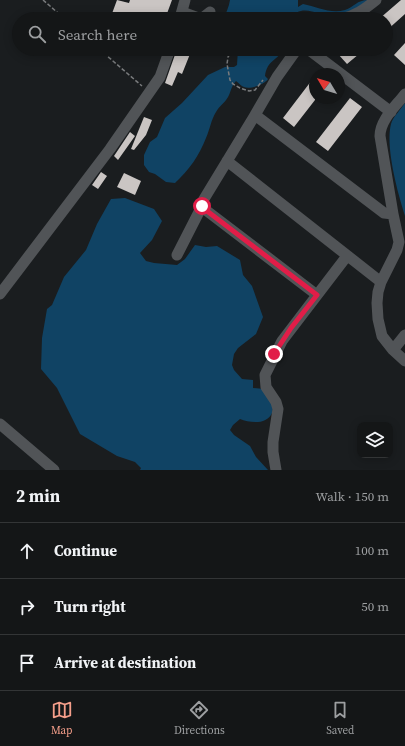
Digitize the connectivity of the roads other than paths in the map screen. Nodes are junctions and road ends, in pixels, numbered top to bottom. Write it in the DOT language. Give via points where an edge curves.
graph roads {
  1 [pos="185,0"];
  2 [pos="376,0"];
  3 [pos="181,12"];
  4 [pos="361,12"];
  5 [pos="168,56"];
  6 [pos="292,56"];
  7 [pos="317,56"];
  8 [pos="405,94"];
  9 [pos="391,112"];
  10 [pos="255,115"];
  11 [pos="227,161"];
  12 [pos="202,206"];
  13 [pos="393,214"];
  14 [pos="402,235"];
  15 [pos="177,255"];
  16 [pos="347,256"];
  17 [pos="381,282"];
  18 [pos="0,294"];
  19 [pos="317,295"];
  20 [pos="405,335"];
  21 [pos="393,350"];
  22 [pos="405,361"];
  23 [pos="0,424"];
  24 [pos="54,470"];
  25 [pos="276,470"];
  1 -- 3 [label="street"];
  2 -- 4 [label="street"];
  5 -- 18 [label="street" via="160,77 110,149"];
  6 -- 10 [label="street"];
  7 -- 9 [label="street"];
  8 -- 9 [label="street"];
  9 -- 13 [label="street" via="380,128 380,136"];
  10 -- 11 [label="street"];
  10 -- 13 [label="street" via="384,213"];
  11 -- 12 [label="street"];
  11 -- 16 [label="street"];
  12 -- 15 [label="street"];
  12 -- 19 [label="street"];
  13 -- 14 [label="street"];
  14 -- 17 [label="street"];
  16 -- 17 [label="street"];
  16 -- 19 [label="street"];
  17 -- 21 [label="street" via="377,303 380,330"];
  19 -- 25 [label="street" via="282,341 265,375 266,387 278,408 273,442"];
  20 -- 21 [label="street"];
  21 -- 22 [label="street"];
  23 -- 24 [label="street"];
}
